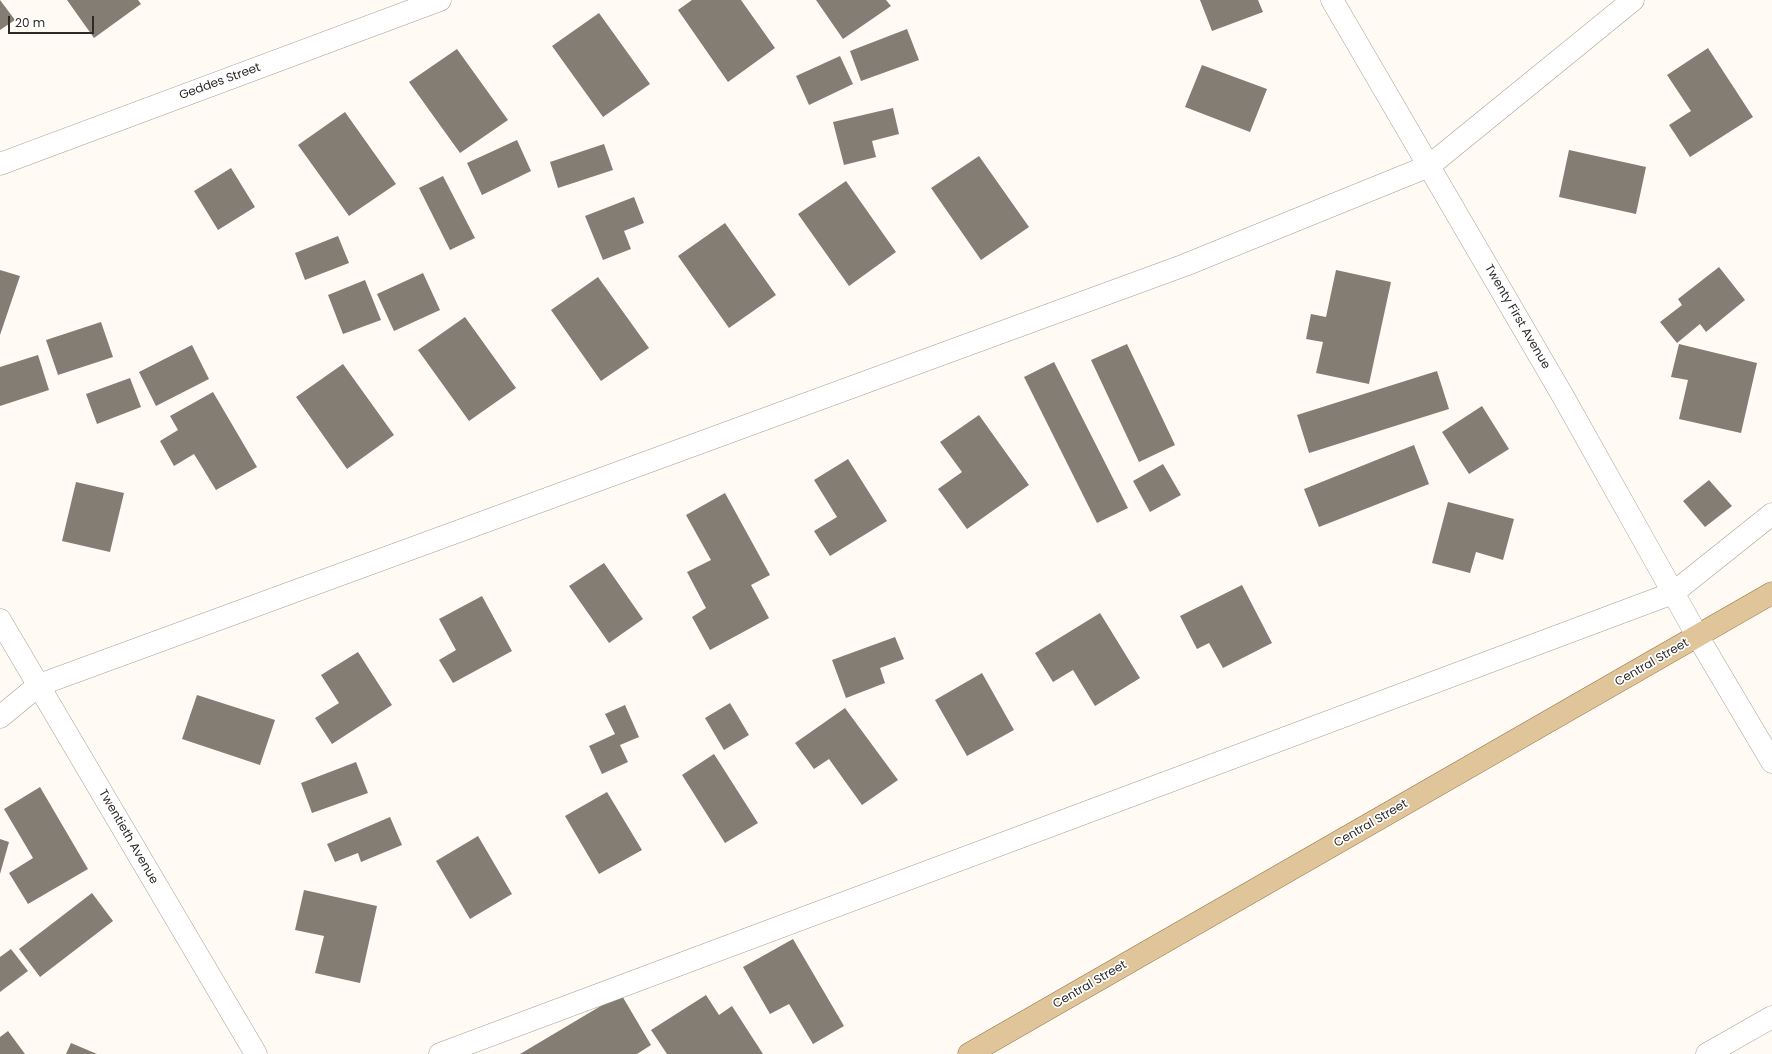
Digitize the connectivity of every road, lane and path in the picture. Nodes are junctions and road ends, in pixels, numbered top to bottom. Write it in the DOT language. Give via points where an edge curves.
graph roads {
  1 [pos="440,0"];
  2 [pos="1332,0"];
  3 [pos="1633,0"];
  4 [pos="0,164"];
  5 [pos="1429,166"];
  6 [pos="1772,514"];
  7 [pos="1674,593"];
  8 [pos="1772,593"];
  9 [pos="0,620"];
  10 [pos="1698,637"];
  11 [pos="39,685"];
  12 [pos="0,717"];
  13 [pos="1772,762"];
  14 [pos="1772,1017"];
  15 [pos="256,1054"];
  16 [pos="440,1054"];
  17 [pos="969,1054"];
  18 [pos="1707,1054"];
  1 -- 4 [label="street, Geddes Street"];
  2 -- 5 [label="street, Twenty First Avenue"];
  3 -- 5 [label="street"];
  5 -- 7 [label="street, Twenty First Avenue"];
  5 -- 11 [label="street" via="1185,265"];
  6 -- 7 [label="street"];
  7 -- 10 [label="street, Twenty First Avenue"];
  7 -- 16 [label="street"];
  8 -- 10 [label="main road, Central Street"];
  9 -- 11 [label="street, Twentieth Avenue"];
  10 -- 13 [label="street, Twenty First Avenue"];
  10 -- 17 [label="main road, Central Street"];
  11 -- 12 [label="street"];
  11 -- 15 [label="street, Twentieth Avenue"];
  14 -- 18 [label="street"];
}
